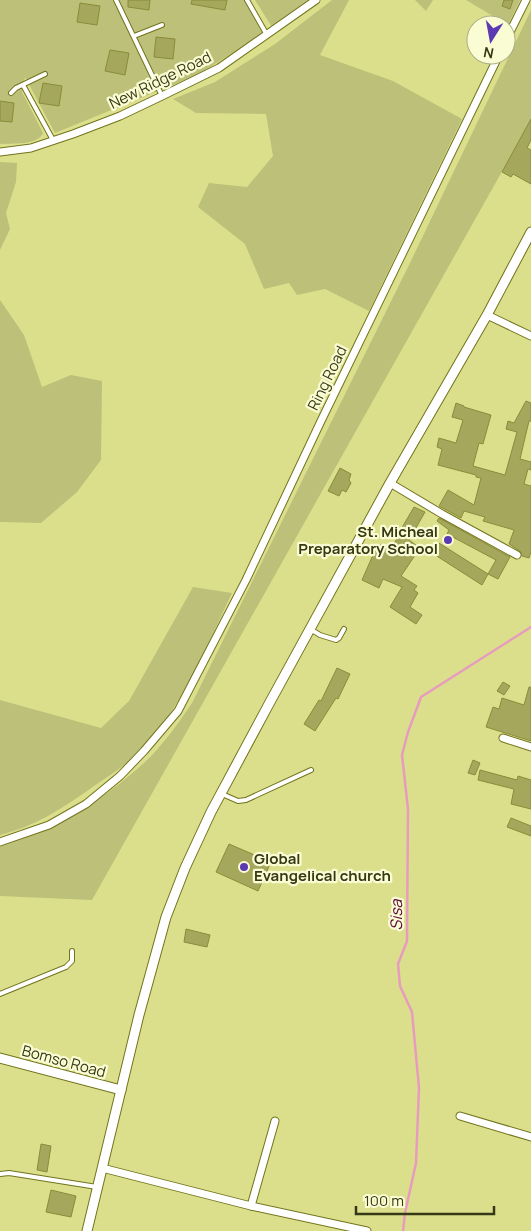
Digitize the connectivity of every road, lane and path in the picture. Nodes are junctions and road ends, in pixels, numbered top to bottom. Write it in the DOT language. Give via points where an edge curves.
graph roads {
  1 [pos="116,0"];
  2 [pos="247,0"];
  3 [pos="316,0"];
  4 [pos="526,0"];
  5 [pos="516,20"];
  6 [pos="162,25"];
  7 [pos="267,35"];
  8 [pos="134,36"];
  9 [pos="494,65"];
  10 [pos="45,74"];
  11 [pos="23,85"];
  12 [pos="11,93"];
  13 [pos="162,96"];
  14 [pos="53,140"];
  15 [pos="0,152"];
  16 [pos="531,232"];
  17 [pos="487,315"];
  18 [pos="531,336"];
  19 [pos="390,483"];
  20 [pos="517,555"];
  21 [pos="310,629"];
  22 [pos="344,629"];
  23 [pos="503,738"];
  24 [pos="531,747"];
  25 [pos="311,770"];
  26 [pos="221,793"];
  27 [pos="0,842"];
  28 [pos="72,950"];
  29 [pos="0,994"];
  30 [pos="0,1058"];
  31 [pos="121,1090"];
  32 [pos="460,1116"];
  33 [pos="275,1121"];
  34 [pos="531,1137"];
  35 [pos="102,1168"];
  36 [pos="0,1174"];
  37 [pos="97,1187"];
  38 [pos="251,1206"];
  39 [pos="87,1231"];
  40 [pos="367,1231"];
  1 -- 8 [label="lane"];
  2 -- 7 [label="lane"];
  3 -- 7 [label="street, New Ridge Road"];
  4 -- 5 [label="street"];
  6 -- 8 [label="lane"];
  7 -- 13 [label="street, New Ridge Road" via="219,68"];
  8 -- 13 [label="lane"];
  9 -- 27 [label="street, Ring Road" via="246,580 178,711 120,776 86,804 49,825"];
  10 -- 11 [label="lane"];
  11 -- 12 [label="lane"];
  11 -- 14 [label="lane"];
  13 -- 14 [label="street, New Ridge Road" via="120,116"];
  14 -- 15 [label="street, New Ridge Road" via="23,150"];
  16 -- 17 [label="street"];
  17 -- 18 [label="street"];
  17 -- 19 [label="street"];
  19 -- 20 [label="street"];
  19 -- 21 [label="street"];
  21 -- 22 [label="lane" via="336,640"];
  21 -- 26 [label="street"];
  23 -- 24 [label="street"];
  25 -- 26 [label="lane" via="246,800 238,801"];
  26 -- 31 [label="street" via="166,917"];
  28 -- 29 [label="lane" via="72,961 66,967"];
  30 -- 31 [label="street, Bomso Road"];
  31 -- 35 [label="street"];
  32 -- 34 [label="street"];
  33 -- 38 [label="street"];
  35 -- 37 [label="street"];
  35 -- 38 [label="street"];
  36 -- 37 [label="lane"];
  37 -- 39 [label="street"];
  38 -- 40 [label="street"];
}
